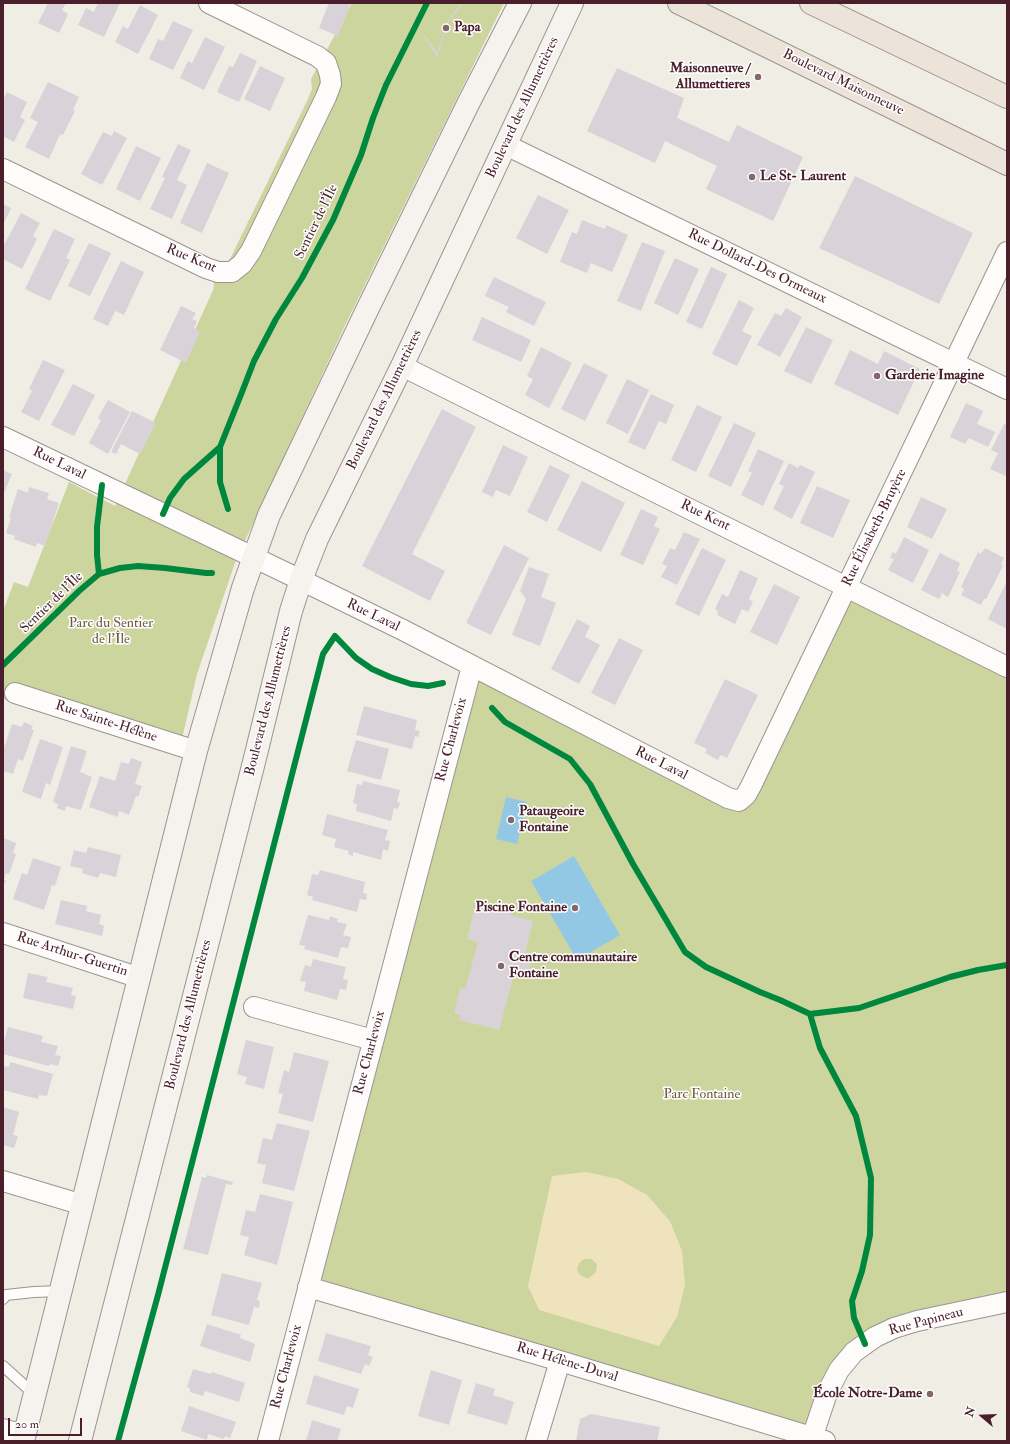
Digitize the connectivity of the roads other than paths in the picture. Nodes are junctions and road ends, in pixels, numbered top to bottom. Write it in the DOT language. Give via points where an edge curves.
graph roads {
  1 [pos="209,3"];
  2 [pos="520,3"];
  3 [pos="572,3"];
  4 [pos="679,3"];
  5 [pos="811,3"];
  6 [pos="1007,97"];
  7 [pos="506,146"];
  8 [pos="1007,164"];
  9 [pos="3,169"];
  10 [pos="1007,252"];
  11 [pos="954,363"];
  12 [pos="402,366"];
  13 [pos="1007,389"];
  14 [pos="3,437"];
  15 [pos="254,557"];
  16 [pos="301,580"];
  17 [pos="846,587"];
  18 [pos="472,666"];
  19 [pos="1007,667"];
  20 [pos="15,693"];
  21 [pos="196,751"];
  22 [pos="739,800"];
  23 [pos="3,932"];
  24 [pos="140,978"];
  25 [pos="254,1007"];
  26 [pos="373,1040"];
  27 [pos="3,1181"];
  28 [pos="83,1205"];
  29 [pos="308,1287"];
  30 [pos="60,1291"];
  31 [pos="3,1299"];
  32 [pos="1007,1302"];
  33 [pos="560,1361"];
  34 [pos="3,1366"];
  35 [pos="35,1395"];
  36 [pos="3,1429"];
  37 [pos="23,1438"];
  38 [pos="816,1440"];
  39 [pos="80,1441"];
  40 [pos="268,1441"];
  41 [pos="536,1441"];
  1 -- 9 [label="street, Rue Kent" via="317,56 326,63 330,74 326,97 251,251 242,264 232,272 218,272 206,268"];
  2 -- 15 [label="main road" via="469,102 269,514"];
  3 -- 7 [label="main road, Boulevard des Allumettières"];
  4 -- 8 [label="main road, Boulevard Maisonneuve"];
  5 -- 6 [label="main road"];
  7 -- 11 [label="street, Rue Dollard-Des Ormeaux"];
  7 -- 12 [label="main road, Boulevard des Allumettières"];
  10 -- 11 [label="street, Rue Élisabeth-Bruyère"];
  11 -- 13 [label="street, Rue Dollard-Des Ormeaux"];
  11 -- 17 [label="street, Rue Élisabeth-Bruyère"];
  12 -- 16 [label="main road, Boulevard des Allumettières" via="317,539"];
  12 -- 17 [label="street, Rue Kent"];
  14 -- 15 [label="street, Rue Laval"];
  15 -- 16 [label="street, Rue Laval"];
  15 -- 21 [label="main road"];
  16 -- 18 [label="street, Rue Laval"];
  16 -- 39 [label="main road, Boulevard des Allumettières"];
  17 -- 19 [label="street, Rue Kent"];
  17 -- 22 [label="street, Rue Élisabeth-Bruyère" via="751,786 746,795"];
  18 -- 22 [label="street, Rue Laval" via="722,795"];
  18 -- 26 [label="street, Rue Charlevoix"];
  20 -- 21 [label="street, Rue Sainte-Hélène"];
  21 -- 24 [label="main road"];
  23 -- 24 [label="street, Rue Arthur-Guertin"];
  24 -- 28 [label="main road"];
  25 -- 26 [label="street"];
  26 -- 29 [label="street, Rue Charlevoix"];
  27 -- 28 [label="street"];
  28 -- 30 [label="main road"];
  29 -- 33 [label="street, Rue Hélène-Duval"];
  29 -- 40 [label="street, Rue Charlevoix"];
  30 -- 31 [label="lane" via="6,1295"];
  30 -- 35 [label="main road"];
  32 -- 38 [label="street, Rue Papineau" via="917,1321 874,1337 854,1352 839,1370 827,1393"];
  33 -- 38 [label="street, Rue Hélène-Duval"];
  33 -- 41 [label="street"];
  34 -- 35 [label="lane"];
  35 -- 37 [label="main road"];
  36 -- 37 [label="street"];
}
